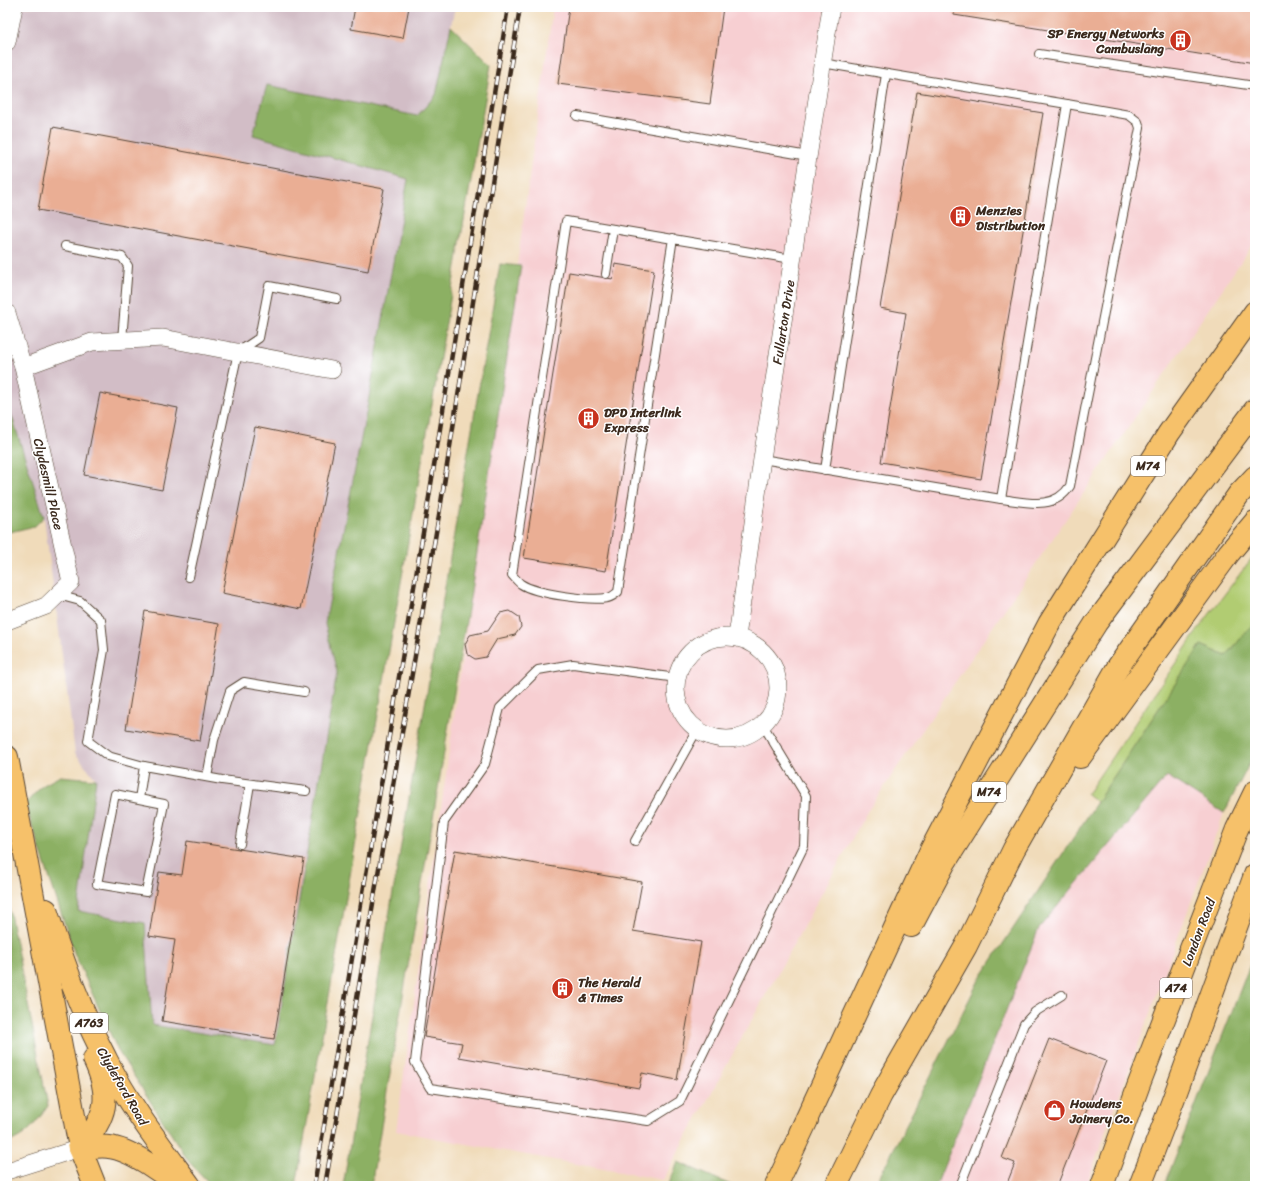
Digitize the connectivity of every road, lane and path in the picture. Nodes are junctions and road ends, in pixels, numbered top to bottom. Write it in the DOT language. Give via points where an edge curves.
graph roads {
  1 [pos="14,7"];
  2 [pos="830,7"];
  3 [pos="7,42"];
  4 [pos="1039,54"];
  5 [pos="822,63"];
  6 [pos="886,74"];
  7 [pos="1255,86"];
  8 [pos="1067,104"];
  9 [pos="577,116"];
  10 [pos="808,156"];
  11 [pos="613,229"];
  12 [pos="673,238"];
  13 [pos="65,246"];
  14 [pos="792,259"];
  15 [pos="606,274"];
  16 [pos="337,299"];
  17 [pos="1255,312"];
  18 [pos="7,313"];
  19 [pos="122,340"];
  20 [pos="238,352"];
  21 [pos="23,367"];
  22 [pos="332,370"];
  23 [pos="1255,410"];
  24 [pos="762,459"];
  25 [pos="825,470"];
  26 [pos="1255,477"];
  27 [pos="1001,499"];
  28 [pos="1255,522"];
  29 [pos="189,577"];
  30 [pos="58,595"];
  31 [pos="7,621"];
  32 [pos="737,637"];
  33 [pos="676,678"];
  34 [pos="304,692"];
  35 [pos="764,725"];
  36 [pos="697,730"];
  37 [pos="7,757"];
  38 [pos="144,766"];
  39 [pos="207,777"];
  40 [pos="250,784"];
  41 [pos="306,791"];
  42 [pos="1255,792"];
  43 [pos="139,799"];
  44 [pos="635,840"];
  45 [pos="24,842"];
  46 [pos="240,844"];
  47 [pos="1014,849"];
  48 [pos="1255,875"];
  49 [pos="68,976"];
  50 [pos="1062,994"];
  51 [pos="800,1133"];
  52 [pos="80,1148"];
  53 [pos="7,1171"];
  54 [pos="95,1186"];
  55 [pos="179,1186"];
  56 [pos="190,1186"];
  57 [pos="776,1186"];
  58 [pos="836,1186"];
  59 [pos="960,1186"];
  60 [pos="1102,1186"];
  61 [pos="1140,1186"];
  1 -- 3 [label="street"];
  2 -- 5 [label="street, Fullarton Drive"];
  4 -- 7 [label="lane"];
  5 -- 6 [label="lane"];
  5 -- 10 [label="street, Fullarton Drive"];
  6 -- 8 [label="lane"];
  6 -- 25 [label="lane"];
  8 -- 27 [label="lane"];
  8 -- 27 [label="lane" via="1129,115 1138,122 1140,128 1070,486 1066,493 1052,502 1041,504"];
  9 -- 10 [label="lane"];
  10 -- 14 [label="street, Fullarton Drive"];
  11 -- 12 [label="lane"];
  11 -- 12 [label="lane" via="566,221 512,575 521,584 533,589 563,596 609,598 618,592"];
  11 -- 15 [label="lane"];
  12 -- 14 [label="lane"];
  13 -- 19 [label="lane" via="122,257 128,266"];
  14 -- 24 [label="street, Fullarton Drive"];
  16 -- 20 [label="lane" via="269,286 259,338"];
  17 -- 51 [label="main road, M74" via="1169,433 1049,624 931,850"];
  18 -- 21 [label="street, Clydesmill Place"];
  19 -- 20 [label="street" via="163,338"];
  19 -- 21 [label="street" via="92,342"];
  20 -- 22 [label="street"];
  20 -- 29 [label="lane"];
  21 -- 30 [label="street, Clydesmill Place" via="71,582"];
  23 -- 51 [label="main road, M74" via="1096,624 945,862"];
  24 -- 25 [label="lane"];
  24 -- 32 [label="street, Fullarton Drive"];
  25 -- 27 [label="lane"];
  26 -- 47 [label="main road" via="1239,494 1118,667"];
  28 -- 47 [label="main road" via="1229,553"];
  30 -- 31 [label="street, Clydesmill Place" via="46,606"];
  30 -- 38 [label="lane" via="80,601 101,620 104,650 88,741 108,756"];
  32 -- 33 [label="street" via="721,637 706,641 692,650 682,663"];
  32 -- 35 [label="street" via="765,652 774,665 778,697 773,712"];
  33 -- 35 [label="lane" via="573,664 538,670 500,708 485,764 444,822 415,1062 430,1088 648,1121 680,1101 804,846 806,796"];
  33 -- 36 [label="street" via="679,707 686,720"];
  34 -- 39 [label="lane" via="244,682 230,691 214,740"];
  35 -- 36 [label="street" via="752,733 724,740 710,737"];
  36 -- 44 [label="lane"];
  37 -- 45 [label="main road, Clydeford Road / A763"];
  38 -- 39 [label="lane"];
  38 -- 43 [label="lane"];
  39 -- 40 [label="lane"];
  40 -- 41 [label="lane"];
  40 -- 46 [label="lane"];
  42 -- 60 [label="main road, London Road / A74" via="1237,829"];
  43 -- 43 [label="lane" via="115,794 97,884 146,892 164,804"];
  45 -- 49 [label="main road, Clydeford Road / A763"];
  45 -- 52 [label="main road, Clydeford Road / A763"];
  47 -- 58 [label="main road" via="966,946 881,1095"];
  48 -- 61 [label="main road, A74"];
  49 -- 52 [label="main road" via="75,1017 102,1075 105,1103 96,1130"];
  49 -- 56 [label="main road, Clydeford Road / A763" via="106,1059 132,1105"];
  50 -- 59 [label="lane" via="1035,1012 1024,1024"];
  51 -- 57 [label="main road, M74"];
  52 -- 53 [label="street"];
  52 -- 54 [label="main road, A763"];
  52 -- 55 [label="main road" via="109,1147 134,1156 158,1169"];
}
